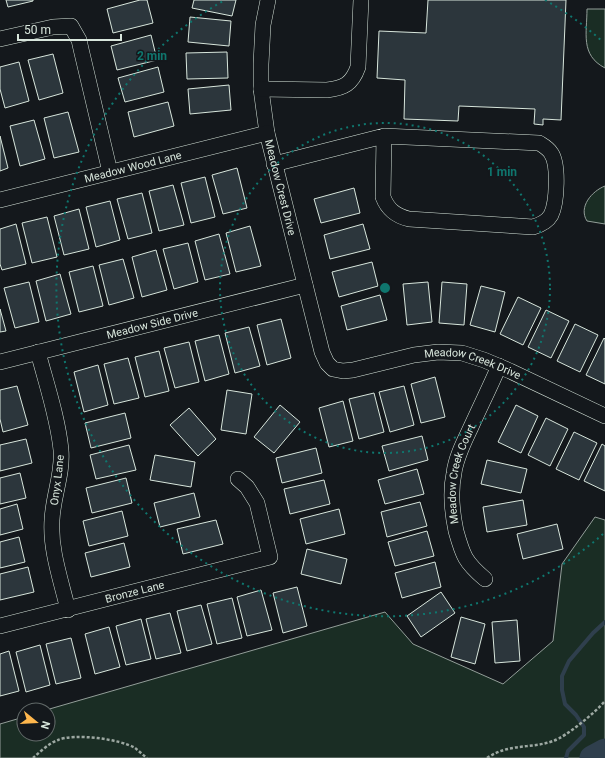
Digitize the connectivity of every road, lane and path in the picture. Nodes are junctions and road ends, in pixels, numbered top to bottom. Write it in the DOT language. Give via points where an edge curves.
graph roads {
  1 [pos="268,0"];
  2 [pos="361,0"];
  3 [pos="0,39"];
  4 [pos="261,89"];
  5 [pos="266,133"];
  6 [pos="384,136"];
  7 [pos="274,164"];
  8 [pos="110,172"];
  9 [pos="0,200"];
  10 [pos="305,285"];
  11 [pos="38,352"];
  12 [pos="0,362"];
  13 [pos="499,366"];
  14 [pos="333,369"];
  15 [pos="605,416"];
  16 [pos="238,479"];
  17 [pos="485,579"];
  18 [pos="68,610"];
  19 [pos="0,626"];
  20 [pos="605,701"];
  21 [pos="33,758"];
  22 [pos="147,758"];
  23 [pos="487,758"];
  1 -- 4 [label="street, Meadow Crest Drive" via="261,44"];
  2 -- 4 [label="street" via="358,68 350,83 327,90"];
  3 -- 8 [label="street" via="49,27 71,26 81,49"];
  4 -- 5 [label="street, Meadow Crest Drive"];
  5 -- 7 [label="street, Meadow Crest Drive"];
  5 -- 8 [label="street, Meadow Wood Lane"];
  6 -- 6 [label="street" via="539,143 552,153 555,161 555,202 550,216 540,225 533,227 400,217 386,205 383,197"];
  6 -- 7 [label="street"];
  7 -- 10 [label="street, Meadow Crest Drive"];
  8 -- 9 [label="street, Meadow Wood Lane"];
  10 -- 11 [label="street, Meadow Side Drive"];
  10 -- 14 [label="street, Meadow Crest Drive" via="322,352"];
  11 -- 12 [label="street, Meadow Side Drive"];
  11 -- 18 [label="street, Onyx Lane" via="61,450 52,534 55,559"];
  13 -- 14 [label="street, Meadow Creek Drive" via="462,353 438,352 402,357 348,371"];
  13 -- 15 [label="street, Meadow Creek Drive"];
  13 -- 17 [label="street, Meadow Creek Court" via="460,452 452,485 452,510 462,552 466,560"];
  16 -- 18 [label="street, Bronze Lane" via="258,503 270,558"];
  18 -- 19 [label="street, Bronze Lane"];
  20 -- 23 [label="path" via="554,741 517,746"];
  21 -- 22 [label="path" via="58,739 74,736 118,742 134,748"];
}
